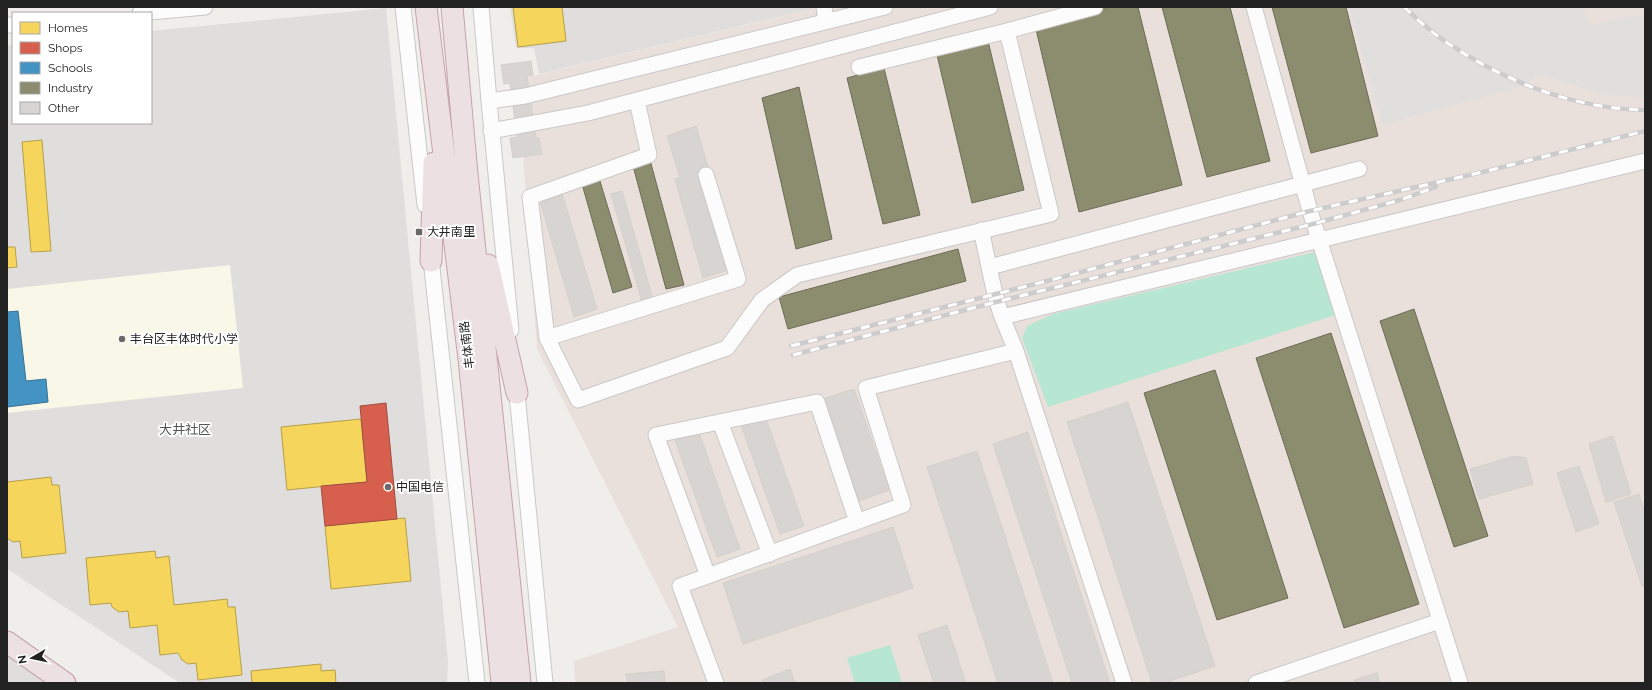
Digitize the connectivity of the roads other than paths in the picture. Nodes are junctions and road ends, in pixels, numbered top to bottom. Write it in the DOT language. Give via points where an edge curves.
graph roads {
  1 [pos="205,7"];
  2 [pos="403,7"];
  3 [pos="426,7"];
  4 [pos="452,7"];
  5 [pos="481,7"];
  6 [pos="885,7"];
  7 [pos="990,7"];
  8 [pos="1095,7"];
  9 [pos="1254,7"];
  10 [pos="151,12"];
  11 [pos="825,14"];
  12 [pos="1007,31"];
  13 [pos="859,67"];
  14 [pos="436,92"];
  15 [pos="488,101"];
  16 [pos="637,101"];
  17 [pos="491,131"];
  18 [pos="1645,161"];
  19 [pos="1359,169"];
  20 [pos="467,174"];
  21 [pos="706,176"];
  22 [pos="1302,184"];
  23 [pos="981,230"];
  24 [pos="1319,239"];
  25 [pos="431,261"];
  26 [pos="990,267"];
  27 [pos="1002,317"];
  28 [pos="547,338"];
  29 [pos="1016,351"];
  30 [pos="477,358"];
  31 [pos="517,394"];
  32 [pos="720,422"];
  33 [pos="857,522"];
  34 [pos="770,554"];
  35 [pos="708,576"];
  36 [pos="1440,621"];
  37 [pos="7,642"];
  38 [pos="65,683"];
  39 [pos="477,683"];
  40 [pos="502,683"];
  41 [pos="520,683"];
  42 [pos="545,683"];
  43 [pos="716,683"];
  44 [pos="1124,683"];
  45 [pos="1256,683"];
  46 [pos="1460,683"];
  1 -- 10 [label="street"];
  2 -- 25 [label="street"];
  3 -- 14 [label="highway, 丰体南路"];
  4 -- 20 [label="highway, 丰体南路"];
  5 -- 15 [label="street"];
  6 -- 11 [label="street"];
  7 -- 16 [label="street"];
  8 -- 12 [label="street"];
  9 -- 22 [label="street"];
  11 -- 15 [label="street" via="525,96"];
  12 -- 13 [label="street"];
  12 -- 23 [label="street" via="1051,214"];
  14 -- 25 [label="highway"];
  14 -- 30 [label="highway, 丰体南路"];
  15 -- 17 [label="street"];
  16 -- 17 [label="street" via="588,114"];
  16 -- 28 [label="street" via="649,155 530,197"];
  17 -- 31 [label="street"];
  18 -- 24 [label="street"];
  19 -- 22 [label="street"];
  20 -- 30 [label="highway, 丰体南路"];
  20 -- 31 [label="highway"];
  21 -- 28 [label="street" via="738,280"];
  22 -- 24 [label="street"];
  22 -- 26 [label="street"];
  23 -- 26 [label="street"];
  23 -- 28 [label="street" via="797,275 762,300 727,348 578,400"];
  24 -- 27 [label="street"];
  24 -- 36 [label="street"];
  25 -- 39 [label="street"];
  26 -- 27 [label="street" via="994,294"];
  27 -- 29 [label="street"];
  29 -- 33 [label="street" via="866,388 903,506"];
  29 -- 44 [label="street"];
  30 -- 40 [label="highway, 丰体南路"];
  30 -- 41 [label="highway, 丰体南路"];
  31 -- 42 [label="street"];
  32 -- 33 [label="street" via="817,402"];
  32 -- 34 [label="street"];
  32 -- 35 [label="street" via="656,436"];
  33 -- 34 [label="street"];
  34 -- 35 [label="street"];
  35 -- 43 [label="street" via="680,586"];
  36 -- 45 [label="street"];
  36 -- 46 [label="street"];
  37 -- 38 [label="highway"];
}
